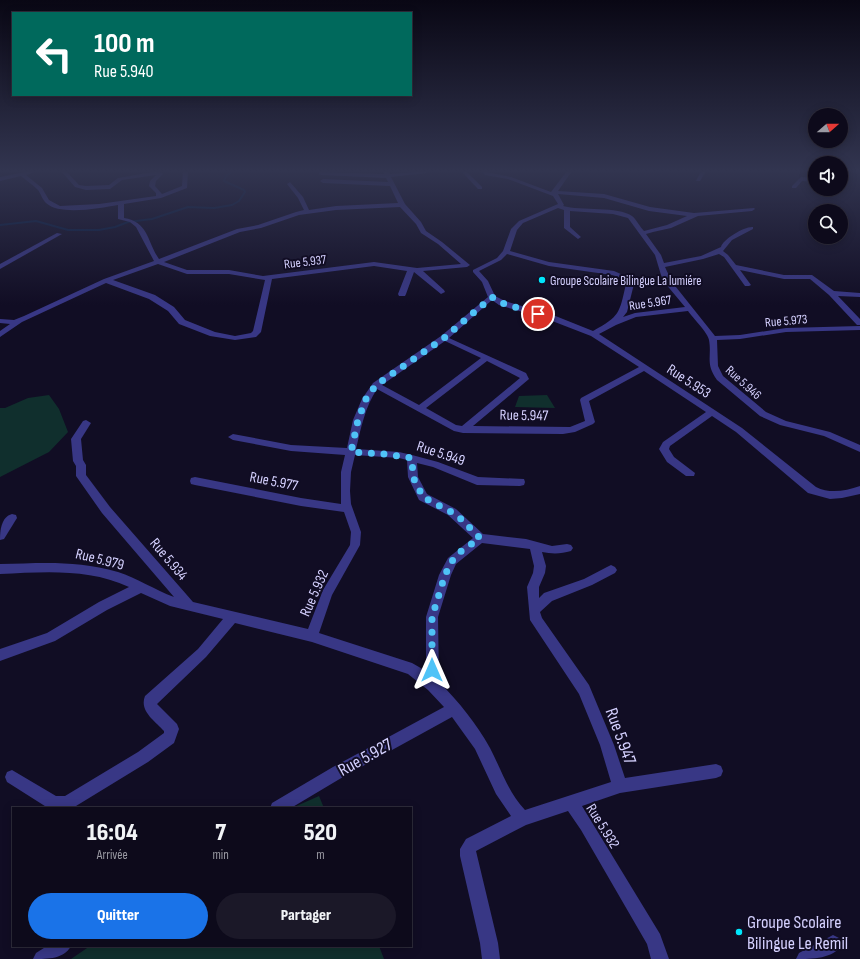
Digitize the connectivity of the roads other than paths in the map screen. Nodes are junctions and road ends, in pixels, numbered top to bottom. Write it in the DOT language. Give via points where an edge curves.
graph roads {
  1 [pos="121,216"];
  2 [pos="293,216"];
  3 [pos="412,216"];
  4 [pos="537,216"];
  5 [pos="565,216"];
  6 [pos="628,216"];
  7 [pos="692,216"];
  8 [pos="751,228"];
  9 [pos="59,234"];
  10 [pos="642,234"];
  11 [pos="578,237"];
  12 [pos="506,252"];
  13 [pos="720,252"];
  14 [pos="158,262"];
  15 [pos="661,266"];
  16 [pos="0,267"];
  17 [pos="734,267"];
  18 [pos="414,270"];
  19 [pos="269,278"];
  20 [pos="106,280"];
  21 [pos="747,285"];
  22 [pos="442,292"];
  23 [pos="832,293"];
  24 [pos="402,294"];
  25 [pos="860,295"];
  26 [pos="492,297"];
  27 [pos="690,309"];
  28 [pos="20,320"];
  29 [pos="0,321"];
  30 [pos="613,323"];
  31 [pos="860,323"];
  32 [pos="860,328"];
  33 [pos="594,334"];
  34 [pos="0,335"];
  35 [pos="444,338"];
  36 [pos="713,338"];
  37 [pos="486,358"];
  38 [pos="644,368"];
  39 [pos="376,385"];
  40 [pos="419,409"];
  41 [pos="712,412"];
  42 [pos="86,424"];
  43 [pos="463,430"];
  44 [pos="234,436"];
  45 [pos="860,449"];
  46 [pos="351,452"];
  47 [pos="412,458"];
  48 [pos="690,473"];
  49 [pos="195,481"];
  50 [pos="520,482"];
  51 [pos="860,490"];
  52 [pos="348,509"];
  53 [pos="12,518"];
  54 [pos="0,536"];
  55 [pos="480,538"];
  56 [pos="535,546"];
  57 [pos="567,548"];
  58 [pos="0,569"];
  59 [pos="611,570"];
  60 [pos="139,588"];
  61 [pos="188,606"];
  62 [pos="534,610"];
  63 [pos="233,616"];
  64 [pos="312,636"];
  65 [pos="0,655"];
  66 [pos="432,684"];
  67 [pos="453,708"];
  68 [pos="716,772"];
  69 [pos="12,777"];
  70 [pos="620,786"];
  71 [pos="571,803"];
  72 [pos="279,807"];
  73 [pos="523,818"];
  74 [pos="833,944"];
  75 [pos="60,947"];
  76 [pos="42,959"];
  77 [pos="491,959"];
  78 [pos="660,959"];
  79 [pos="805,959"];
  1 -- 14 [label="street" via="121,219 132,221 139,226"];
  2 -- 14 [label="street" via="260,227 239,230"];
  3 -- 18 [label="street, Rue 5.937" via="424,233 467,265"];
  4 -- 12 [label="street" via="517,225"];
  5 -- 11 [label="street" via="567,228"];
  6 -- 10 [label="street"];
  7 -- 10 [label="street" via="669,227"];
  8 -- 13 [label="street" via="730,239"];
  9 -- 16 [label="street"];
  10 -- 15 [label="street" via="658,255"];
  12 -- 26 [label="street" via="499,259 475,271 485,281"];
  12 -- 30 [label="street" via="549,264 621,276 630,287 623,312"];
  13 -- 15 [label="street"];
  13 -- 17 [label="street"];
  14 -- 19 [label="street, Rue 5.937" via="187,272 229,272"];
  14 -- 20 [label="street"];
  15 -- 27 [label="street" via="670,283"];
  17 -- 21 [label="street"];
  17 -- 23 [label="street" via="784,277 812,277"];
  18 -- 19 [label="street, Rue 5.937" via="374,264"];
  18 -- 22 [label="street"];
  18 -- 24 [label="street"];
  19 -- 20 [label="street" via="257,332 235,338 213,334 182,322 171,309 152,297"];
  20 -- 28 [label="street"];
  23 -- 25 [label="street"];
  23 -- 31 [label="street"];
  26 -- 33 [label="street, Rue 5.953" via="502,303 550,317"];
  26 -- 35 [label="street, Rue 5.932"];
  27 -- 30 [label="street, Rue 5.967" via="635,315"];
  27 -- 36 [label="street"];
  28 -- 29 [label="street"];
  28 -- 34 [label="street"];
  30 -- 33 [label="street, Rue 5.967"];
  32 -- 36 [label="street, Rue 5.973" via="786,330"];
  33 -- 38 [label="street, Rue 5.953"];
  35 -- 37 [label="street"];
  35 -- 39 [label="street, Rue 5.932"];
  36 -- 45 [label="street, Rue 5.946" via="715,371 763,414 784,423 815,430"];
  37 -- 40 [label="street"];
  37 -- 43 [label="street" via="523,375 525,379"];
  38 -- 41 [label="street, Rue 5.953"];
  38 -- 43 [label="street, Rue 5.947" via="584,400 590,422 572,430"];
  39 -- 40 [label="street, Rue 5.947"];
  39 -- 46 [label="street, Rue 5.932" via="366,399 358,420"];
  40 -- 43 [label="street, Rue 5.947" via="454,428"];
  41 -- 48 [label="street" via="666,444 664,449 671,460"];
  41 -- 51 [label="street, Rue 5.953" via="739,430 820,495 843,495"];
  42 -- 61 [label="street, Rue 5.934" via="76,439 82,476 106,510"];
  44 -- 46 [label="street, Rue 5.949" via="290,448"];
  46 -- 47 [label="street, Rue 5.949" via="392,454"];
  46 -- 52 [label="street, Rue 5.932" via="346,472 345,491"];
  47 -- 50 [label="street, Rue 5.949" via="448,468 477,481"];
  47 -- 55 [label="street" via="413,477 423,497 457,515"];
  49 -- 52 [label="street, Rue 5.977"];
  52 -- 64 [label="street, Rue 5.932" via="356,532 355,545 327,594"];
  53 -- 54 [label="street"];
  55 -- 56 [label="street"];
  55 -- 66 [label="street" via="460,552 445,575 432,617"];
  56 -- 57 [label="street" via="552,550"];
  56 -- 62 [label="street" via="540,566 533,587"];
  58 -- 60 [label="street, Rue 5.979" via="84,569 118,577"];
  59 -- 62 [label="street" via="548,597"];
  60 -- 61 [label="street, Rue 5.979"];
  60 -- 65 [label="street" via="102,606 51,637"];
  61 -- 63 [label="street"];
  62 -- 70 [label="street, Rue 5.947" via="536,620 584,690 607,745"];
  63 -- 64 [label="street"];
  63 -- 69 [label="street" via="202,653 150,701 150,706 172,730 169,738 143,757 65,803 54,803"];
  64 -- 66 [label="street, Rue 5.932" via="412,669"];
  66 -- 67 [label="street, Rue 5.932"];
  67 -- 72 [label="street, Rue 5.927"];
  67 -- 73 [label="street, Rue 5.932" via="485,753 508,802"];
  68 -- 70 [label="street"];
  70 -- 71 [label="street"];
  71 -- 73 [label="street, Rue 5.932"];
  71 -- 78 [label="street, Rue 5.932" via="654,940"];
  73 -- 77 [label="street" via="471,844 468,849"];
  74 -- 79 [label="street"];
  75 -- 76 [label="street"];
}
